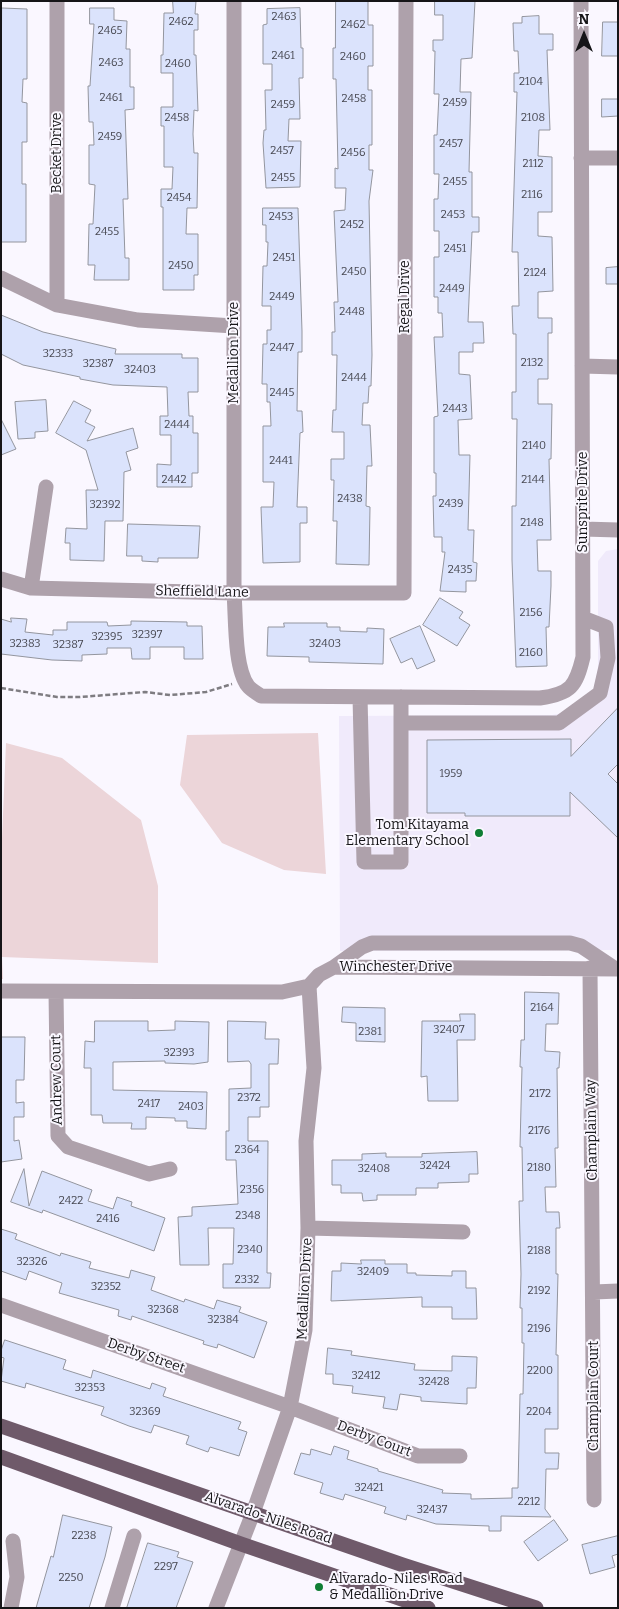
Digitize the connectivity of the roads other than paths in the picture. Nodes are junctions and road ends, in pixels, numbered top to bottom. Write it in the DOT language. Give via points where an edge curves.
graph roads {
  1 [pos="57,1"];
  2 [pos="234,1"];
  3 [pos="406,1"];
  4 [pos="581,1"];
  5 [pos="581,158"];
  6 [pos="618,158"];
  7 [pos="1,278"];
  8 [pos="57,305"];
  9 [pos="234,326"];
  10 [pos="582,366"];
  11 [pos="618,366"];
  12 [pos="46,487"];
  13 [pos="583,529"];
  14 [pos="618,530"];
  15 [pos="1,579"];
  16 [pos="31,588"];
  17 [pos="234,593"];
  18 [pos="404,593"];
  19 [pos="583,618"];
  20 [pos="261,696"];
  21 [pos="360,697"];
  22 [pos="401,697"];
  23 [pos="401,723"];
  24 [pos="334,967"];
  25 [pos="590,968"];
  26 [pos="616,968"];
  27 [pos="309,986"];
  28 [pos="1,991"];
  29 [pos="56,992"];
  30 [pos="170,1169"];
  31 [pos="308,1228"];
  32 [pos="463,1232"];
  33 [pos="618,1291"];
  34 [pos="594,1292"];
  35 [pos="1,1305"];
  36 [pos="290,1407"];
  37 [pos="1,1426"];
  38 [pos="460,1456"];
  39 [pos="1,1457"];
  40 [pos="594,1500"];
  41 [pos="253,1514"];
  42 [pos="134,1536"];
  43 [pos="13,1541"];
  44 [pos="241,1544"];
  45 [pos="12,1608"];
  46 [pos="112,1608"];
  47 [pos="216,1608"];
  48 [pos="428,1608"];
  49 [pos="536,1608"];
  1 -- 8 [label="street, Becket Drive"];
  2 -- 9 [label="street, Medallion Drive"];
  3 -- 18 [label="street, Regal Drive"];
  4 -- 5 [label="street, Sunsprite Drive"];
  5 -- 6 [label="street"];
  5 -- 10 [label="street, Sunsprite Drive"];
  7 -- 8 [label="street"];
  8 -- 9 [label="street" via="138,320"];
  9 -- 17 [label="street, Medallion Drive"];
  10 -- 11 [label="street"];
  10 -- 13 [label="street, Sunsprite Drive"];
  12 -- 16 [label="street"];
  13 -- 14 [label="street"];
  13 -- 19 [label="street, Sunsprite Drive"];
  15 -- 16 [label="street, Sheffield Lane"];
  16 -- 17 [label="street, Sheffield Lane"];
  17 -- 18 [label="street, Sheffield Lane"];
  17 -- 20 [label="street, Medallion Drive" via="240,663 249,688"];
  19 -- 22 [label="street, Sunsprite Drive" via="578,678 570,689 557,696"];
  19 -- 23 [label="street" via="606,627 608,658 600,693 559,722"];
  20 -- 21 [label="street, Sunsprite Drive"];
  21 -- 22 [label="street, Sunsprite Drive"];
  21 -- 23 [label="street" via="364,862 401,862"];
  22 -- 23 [label="street"];
  24 -- 25 [label="street, Winchester Drive"];
  24 -- 26 [label="street" via="372,943 570,943 581,946"];
  24 -- 27 [label="street, Winchester Drive" via="319,975"];
  25 -- 26 [label="street, Winchester Drive"];
  25 -- 34 [label="street, Champlain Way"];
  27 -- 29 [label="street, Winchester Drive" via="282,992"];
  27 -- 31 [label="street, Medallion Drive" via="314,1068 306,1141"];
  28 -- 29 [label="street, Winchester Drive"];
  29 -- 30 [label="street, Andrew Court" via="58,1136 68,1148 149,1174"];
  31 -- 32 [label="street"];
  31 -- 36 [label="street, Medallion Drive" via="305,1330"];
  33 -- 34 [label="street"];
  34 -- 40 [label="street, Champlain Court"];
  35 -- 36 [label="street, Derby Street"];
  36 -- 38 [label="street, Derby Court" via="418,1456"];
  36 -- 41 [label="street, Medallion Drive"];
  37 -- 41 [label="main road, Alvarado-Niles Road"];
  39 -- 44 [label="main road"];
  41 -- 44 [label="street, Medallion Drive"];
  41 -- 49 [label="main road, Alvarado-Niles Road"];
  42 -- 46 [label="street"];
  43 -- 45 [label="street" via="17,1576"];
  44 -- 47 [label="street, Medallion Drive"];
  44 -- 48 [label="main road"];
}
